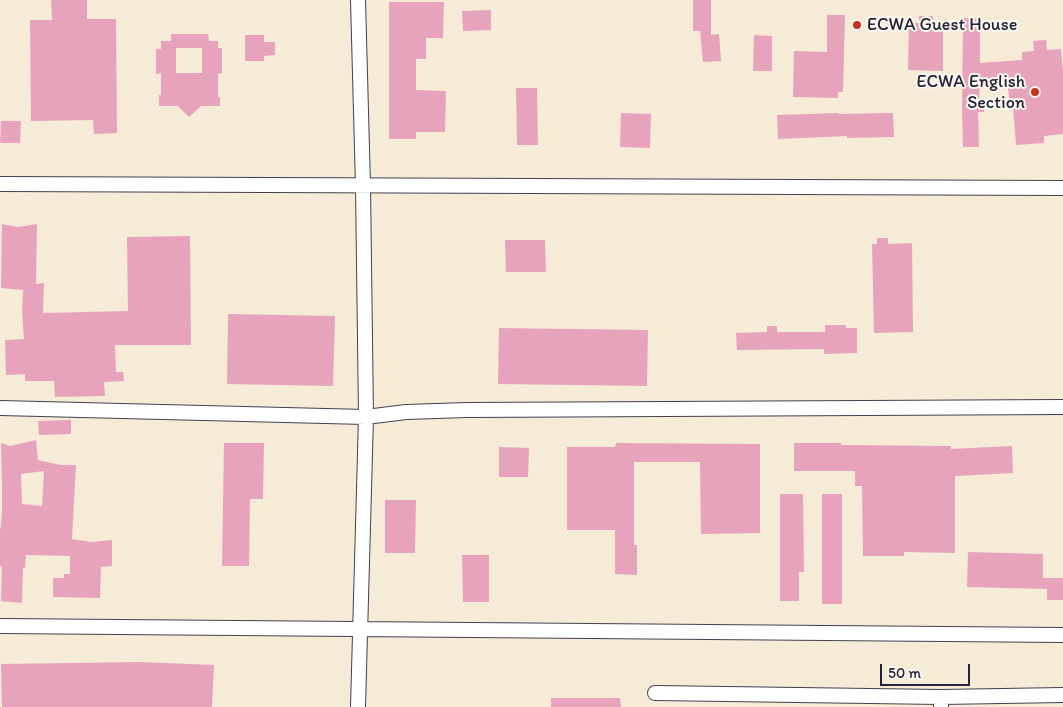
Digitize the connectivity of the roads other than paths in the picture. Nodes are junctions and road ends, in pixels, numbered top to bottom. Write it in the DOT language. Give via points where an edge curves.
graph roads {
  1 [pos="358,0"];
  2 [pos="0,184"];
  3 [pos="363,186"];
  4 [pos="1063,188"];
  5 [pos="1063,407"];
  6 [pos="0,408"];
  7 [pos="366,417"];
  8 [pos="0,626"];
  9 [pos="361,629"];
  10 [pos="1063,635"];
  11 [pos="655,692"];
  12 [pos="1063,695"];
  13 [pos="941,702"];
  14 [pos="995,702"];
  15 [pos="358,707"];
  1 -- 3 [label="lane"];
  2 -- 3 [label="lane"];
  3 -- 4 [label="lane"];
  3 -- 7 [label="lane"];
  5 -- 7 [label="lane" via="467,410"];
  6 -- 7 [label="lane"];
  7 -- 9 [label="lane"];
  8 -- 9 [label="lane"];
  9 -- 10 [label="lane"];
  9 -- 15 [label="lane"];
  11 -- 13 [label="lane"];
  12 -- 14 [label="lane"];
  13 -- 14 [label="lane"];
}
